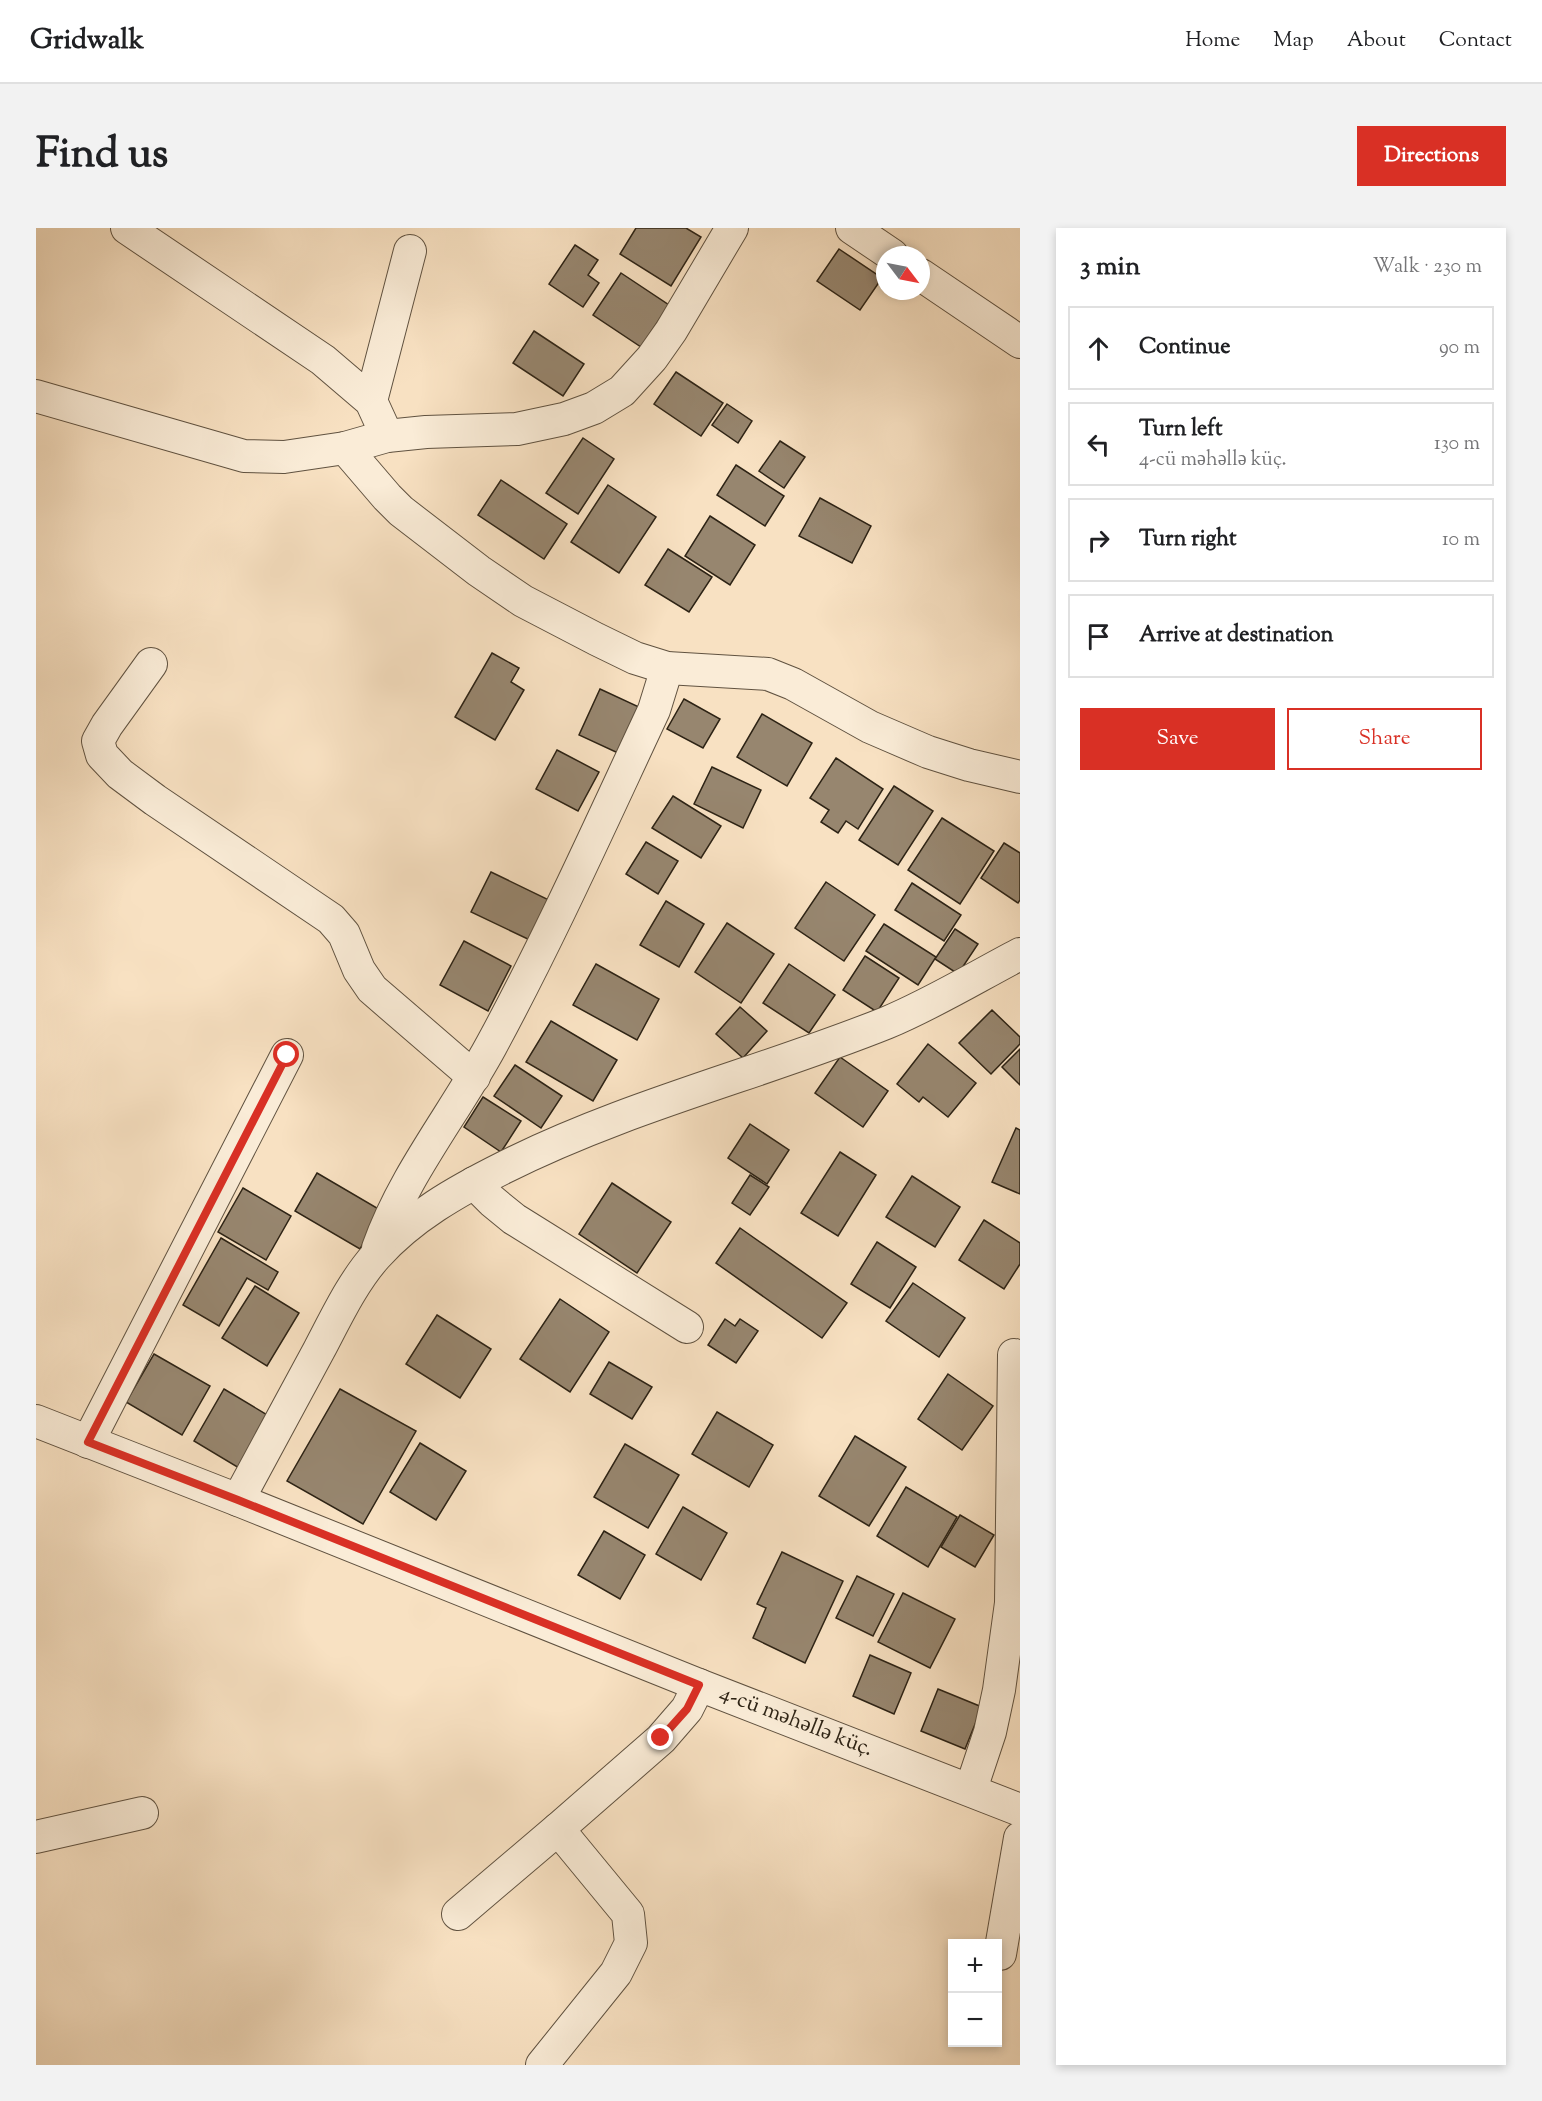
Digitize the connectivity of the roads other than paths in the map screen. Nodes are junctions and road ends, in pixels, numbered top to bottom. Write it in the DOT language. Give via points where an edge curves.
graph roads {
  1 [pos="128,228"];
  2 [pos="732,228"];
  3 [pos="852,228"];
  4 [pos="879,246"];
  5 [pos="410,251"];
  6 [pos="930,281"];
  7 [pos="1020,342"];
  8 [pos="36,396"];
  9 [pos="371,401"];
  10 [pos="387,436"];
  11 [pos="345,448"];
  12 [pos="151,664"];
  13 [pos="668,668"];
  14 [pos="1020,777"];
  15 [pos="1020,954"];
  16 [pos="287,1055"];
  17 [pos="474,1077"];
  18 [pos="474,1183"];
  19 [pos="375,1257"];
  20 [pos="687,1327"];
  21 [pos="1014,1354"];
  22 [pos="39,1431"];
  23 [pos="88,1442"];
  24 [pos="1017,1448"];
  25 [pos="238,1500"];
  26 [pos="699,1685"];
  27 [pos="971,1789"];
  28 [pos="1020,1810"];
  29 [pos="142,1813"];
  30 [pos="558,1829"];
  31 [pos="36,1837"];
  32 [pos="1020,1838"];
  33 [pos="458,1914"];
  34 [pos="1002,1942"];
  35 [pos="542,2065"];
  1 -- 9 [label="street" via="322,360"];
  2 -- 10 [label="street" via="652,358 622,391 594,408 518,429"];
  3 -- 4 [label="street"];
  5 -- 9 [label="street"];
  6 -- 7 [label="street"];
  8 -- 11 [label="street" via="244,456 284,457"];
  9 -- 10 [label="street"];
  10 -- 11 [label="street"];
  11 -- 13 [label="street" via="394,504 523,601 635,658"];
  12 -- 17 [label="street" via="98,741 102,755 155,800 331,919 344,934 372,989"];
  13 -- 14 [label="street" via="768,674 928,752"];
  13 -- 17 [label="street" via="654,710 526,982"];
  15 -- 18 [label="street" via="888,1022 638,1110 527,1156"];
  16 -- 23 [label="street"];
  17 -- 19 [label="street" via="403,1190"];
  18 -- 19 [label="street" via="429,1209"];
  18 -- 20 [label="street" via="514,1219"];
  19 -- 25 [label="street" via="348,1297"];
  21 -- 24 [label="street"];
  22 -- 23 [label="street, 4-cü məhəllə küç."];
  23 -- 25 [label="street, 4-cü məhəllə küç."];
  24 -- 27 [label="street" via="1011,1603 990,1732"];
  25 -- 26 [label="street, 4-cü məhəllə küç."];
  26 -- 27 [label="street, 4-cü məhəllə küç."];
  26 -- 30 [label="street" via="687,1709 661,1738"];
  27 -- 28 [label="street, 4-cü məhəllə küç."];
  29 -- 31 [label="street"];
  30 -- 33 [label="street"];
  30 -- 35 [label="street" via="628,1914 631,1943 616,1973"];
  32 -- 34 [label="street"];
}
